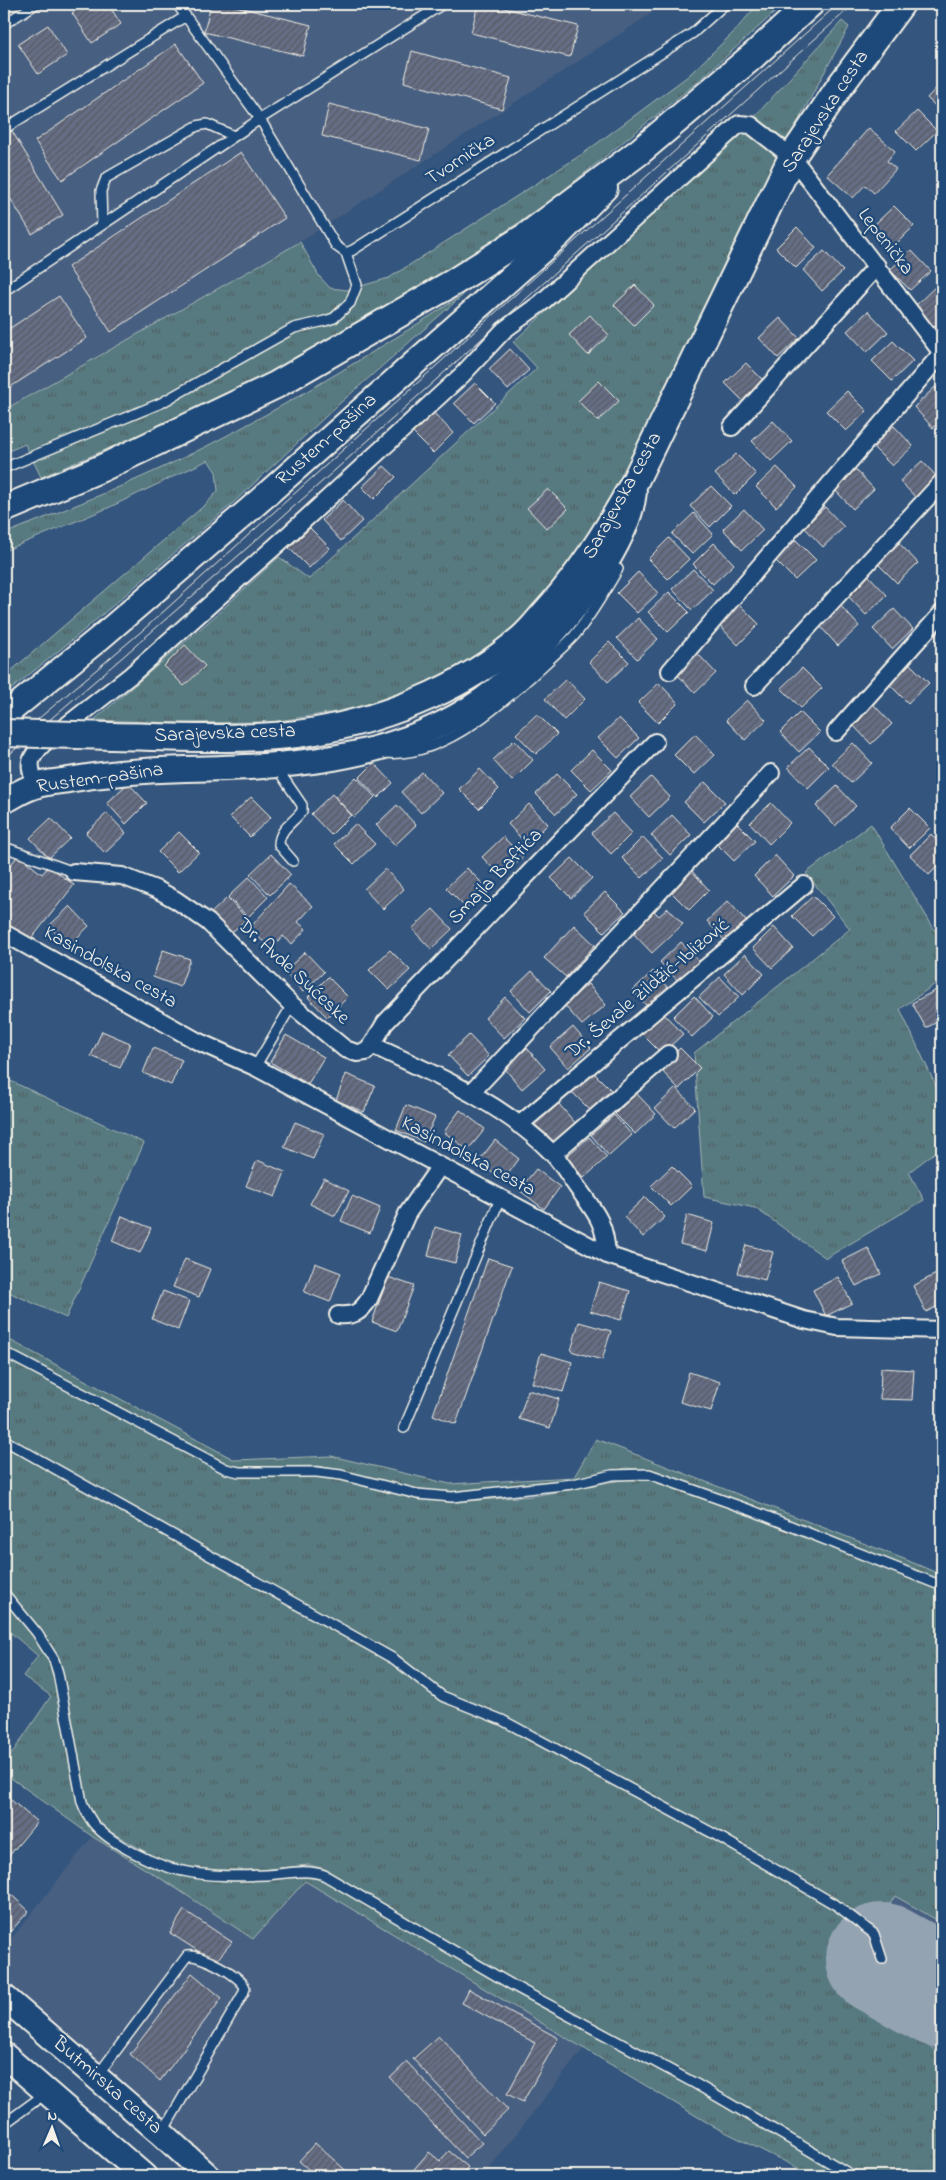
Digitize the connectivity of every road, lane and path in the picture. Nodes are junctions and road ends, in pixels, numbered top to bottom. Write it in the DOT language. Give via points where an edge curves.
graph roads {
  1 [pos="36,4"];
  2 [pos="177,4"];
  3 [pos="442,4"];
  4 [pos="725,4"];
  5 [pos="810,4"];
  6 [pos="901,4"];
  7 [pos="186,16"];
  8 [pos="4,24"];
  9 [pos="260,118"];
  10 [pos="4,129"];
  11 [pos="234,136"];
  12 [pos="640,152"];
  13 [pos="792,157"];
  14 [pos="102,225"];
  15 [pos="346,253"];
  16 [pos="877,266"];
  17 [pos="4,290"];
  18 [pos="942,353"];
  19 [pos="732,427"];
  20 [pos="4,468"];
  21 [pos="635,481"];
  22 [pos="942,482"];
  23 [pos="4,509"];
  24 [pos="618,569"];
  25 [pos="942,613"];
  26 [pos="670,671"];
  27 [pos="754,686"];
  28 [pos="4,716"];
  29 [pos="836,732"];
  30 [pos="4,733"];
  31 [pos="654,742"];
  32 [pos="378,749"];
  33 [pos="275,766"];
  34 [pos="771,773"];
  35 [pos="35,785"];
  36 [pos="4,801"];
  37 [pos="4,847"];
  38 [pos="294,861"];
  39 [pos="74,872"];
  40 [pos="804,885"];
  41 [pos="4,933"];
  42 [pos="292,1005"];
  43 [pos="372,1045"];
  44 [pos="668,1054"];
  45 [pos="256,1067"];
  46 [pos="472,1093"];
  47 [pos="519,1125"];
  48 [pos="553,1154"];
  49 [pos="440,1166"];
  50 [pos="500,1200"];
  51 [pos="607,1255"];
  52 [pos="338,1315"];
  53 [pos="942,1330"];
  54 [pos="4,1352"];
  55 [pos="404,1428"];
  56 [pos="4,1440"];
  57 [pos="942,1586"];
  58 [pos="4,1593"];
  59 [pos="882,1959"];
  60 [pos="4,1996"];
  61 [pos="4,2055"];
  62 [pos="96,2077"];
  63 [pos="48,2092"];
  64 [pos="4,2124"];
  65 [pos="162,2133"];
  66 [pos="144,2176"];
  67 [pos="208,2176"];
  68 [pos="853,2176"];
  1 -- 8 [label="lane"];
  2 -- 7 [label="lane"];
  3 -- 9 [label="lane"];
  4 -- 15 [label="lane, Tvornička" via="693,33"];
  5 -- 12 [label="main road"];
  6 -- 13 [label="main road, Sarajevska cesta"];
  7 -- 9 [label="lane"];
  7 -- 10 [label="lane"];
  9 -- 11 [label="lane"];
  9 -- 15 [label="lane" via="336,246"];
  11 -- 14 [label="lane"];
  11 -- 14 [label="lane" via="208,124 197,126 106,178 100,191"];
  12 -- 23 [label="main road" via="528,235 454,282 276,385 102,468"];
  12 -- 28 [label="main road, Rustem-pašina" via="558,236 250,509"];
  13 -- 16 [label="street, Lepenička"];
  13 -- 21 [label="main road, Sarajevska cesta"];
  13 -- 35 [label="street, Lepenička" via="751,125 739,124 541,303 504,330 462,375 131,675 43,744 31,757 30,768"];
  14 -- 17 [label="lane"];
  15 -- 20 [label="lane" via="357,285 350,303 334,318 294,328 162,403"];
  16 -- 18 [label="street, Lepenička"];
  16 -- 19 [label="street"];
  18 -- 26 [label="street"];
  21 -- 30 [label="main road, Sarajevska cesta, bridge" via="597,546 562,595 524,637 465,679 384,714 297,734 234,738"];
  21 -- 32 [label="main road, Rustem-pašina" via="629,517 599,572 568,616 528,660 474,706 447,722"];
  22 -- 27 [label="street"];
  24 -- 32 [label="lane, Rustem-pašina" via="574,636 492,710 455,734 421,750 401,755 383,753"];
  25 -- 29 [label="street"];
  31 -- 43 [label="street, Smajla Baftića" via="385,1023"];
  32 -- 33 [label="main road, Rustem-pašina" via="311,763"];
  33 -- 35 [label="main road, Rustem-pašina" via="133,771"];
  33 -- 38 [label="lane" via="302,805 302,811 281,832 278,845"];
  34 -- 46 [label="street"];
  35 -- 36 [label="main road, Rustem-pašina"];
  37 -- 39 [label="lane"];
  39 -- 42 [label="street, Dr. Avde Sućeske" via="122,876 176,900 208,922"];
  40 -- 47 [label="street, Dr. Ševale Zildžić-Iblizović"];
  41 -- 45 [label="street, Kasindolska cesta" via="197,1041"];
  42 -- 43 [label="street, Dr. Avde Sućeske" via="344,1049 366,1052"];
  42 -- 45 [label="lane"];
  43 -- 46 [label="street"];
  44 -- 48 [label="street"];
  45 -- 49 [label="street, Kasindolska cesta"];
  46 -- 47 [label="street"];
  47 -- 48 [label="street"];
  48 -- 51 [label="street" via="597,1214 606,1234"];
  49 -- 50 [label="street, Kasindolska cesta"];
  49 -- 52 [label="street" via="407,1214 369,1300 361,1311 350,1316"];
  50 -- 51 [label="street, Kasindolska cesta"];
  50 -- 55 [label="lane"];
  51 -- 53 [label="street, Kasindolska cesta" via="837,1328"];
  54 -- 57 [label="lane" via="226,1469 239,1472 325,1472 417,1494 452,1497 573,1484 612,1475 649,1474"];
  56 -- 59 [label="lane" via="394,1659 442,1696 502,1720 592,1767 836,1904 874,1934"];
  58 -- 68 [label="lane" via="37,1633 54,1660 82,1802 94,1824 107,1836 156,1862 184,1872 266,1875 314,1871 324,1875 514,1986 696,2084"];
  60 -- 62 [label="main road, Butmirska cesta"];
  61 -- 63 [label="main road"];
  62 -- 65 [label="main road, Butmirska cesta"];
  62 -- 65 [label="lane" via="187,1956 199,1956 239,1978 245,1988 243,1994"];
  63 -- 64 [label="lane"];
  63 -- 66 [label="main road"];
  65 -- 67 [label="main road, Butmirska cesta"];
}
